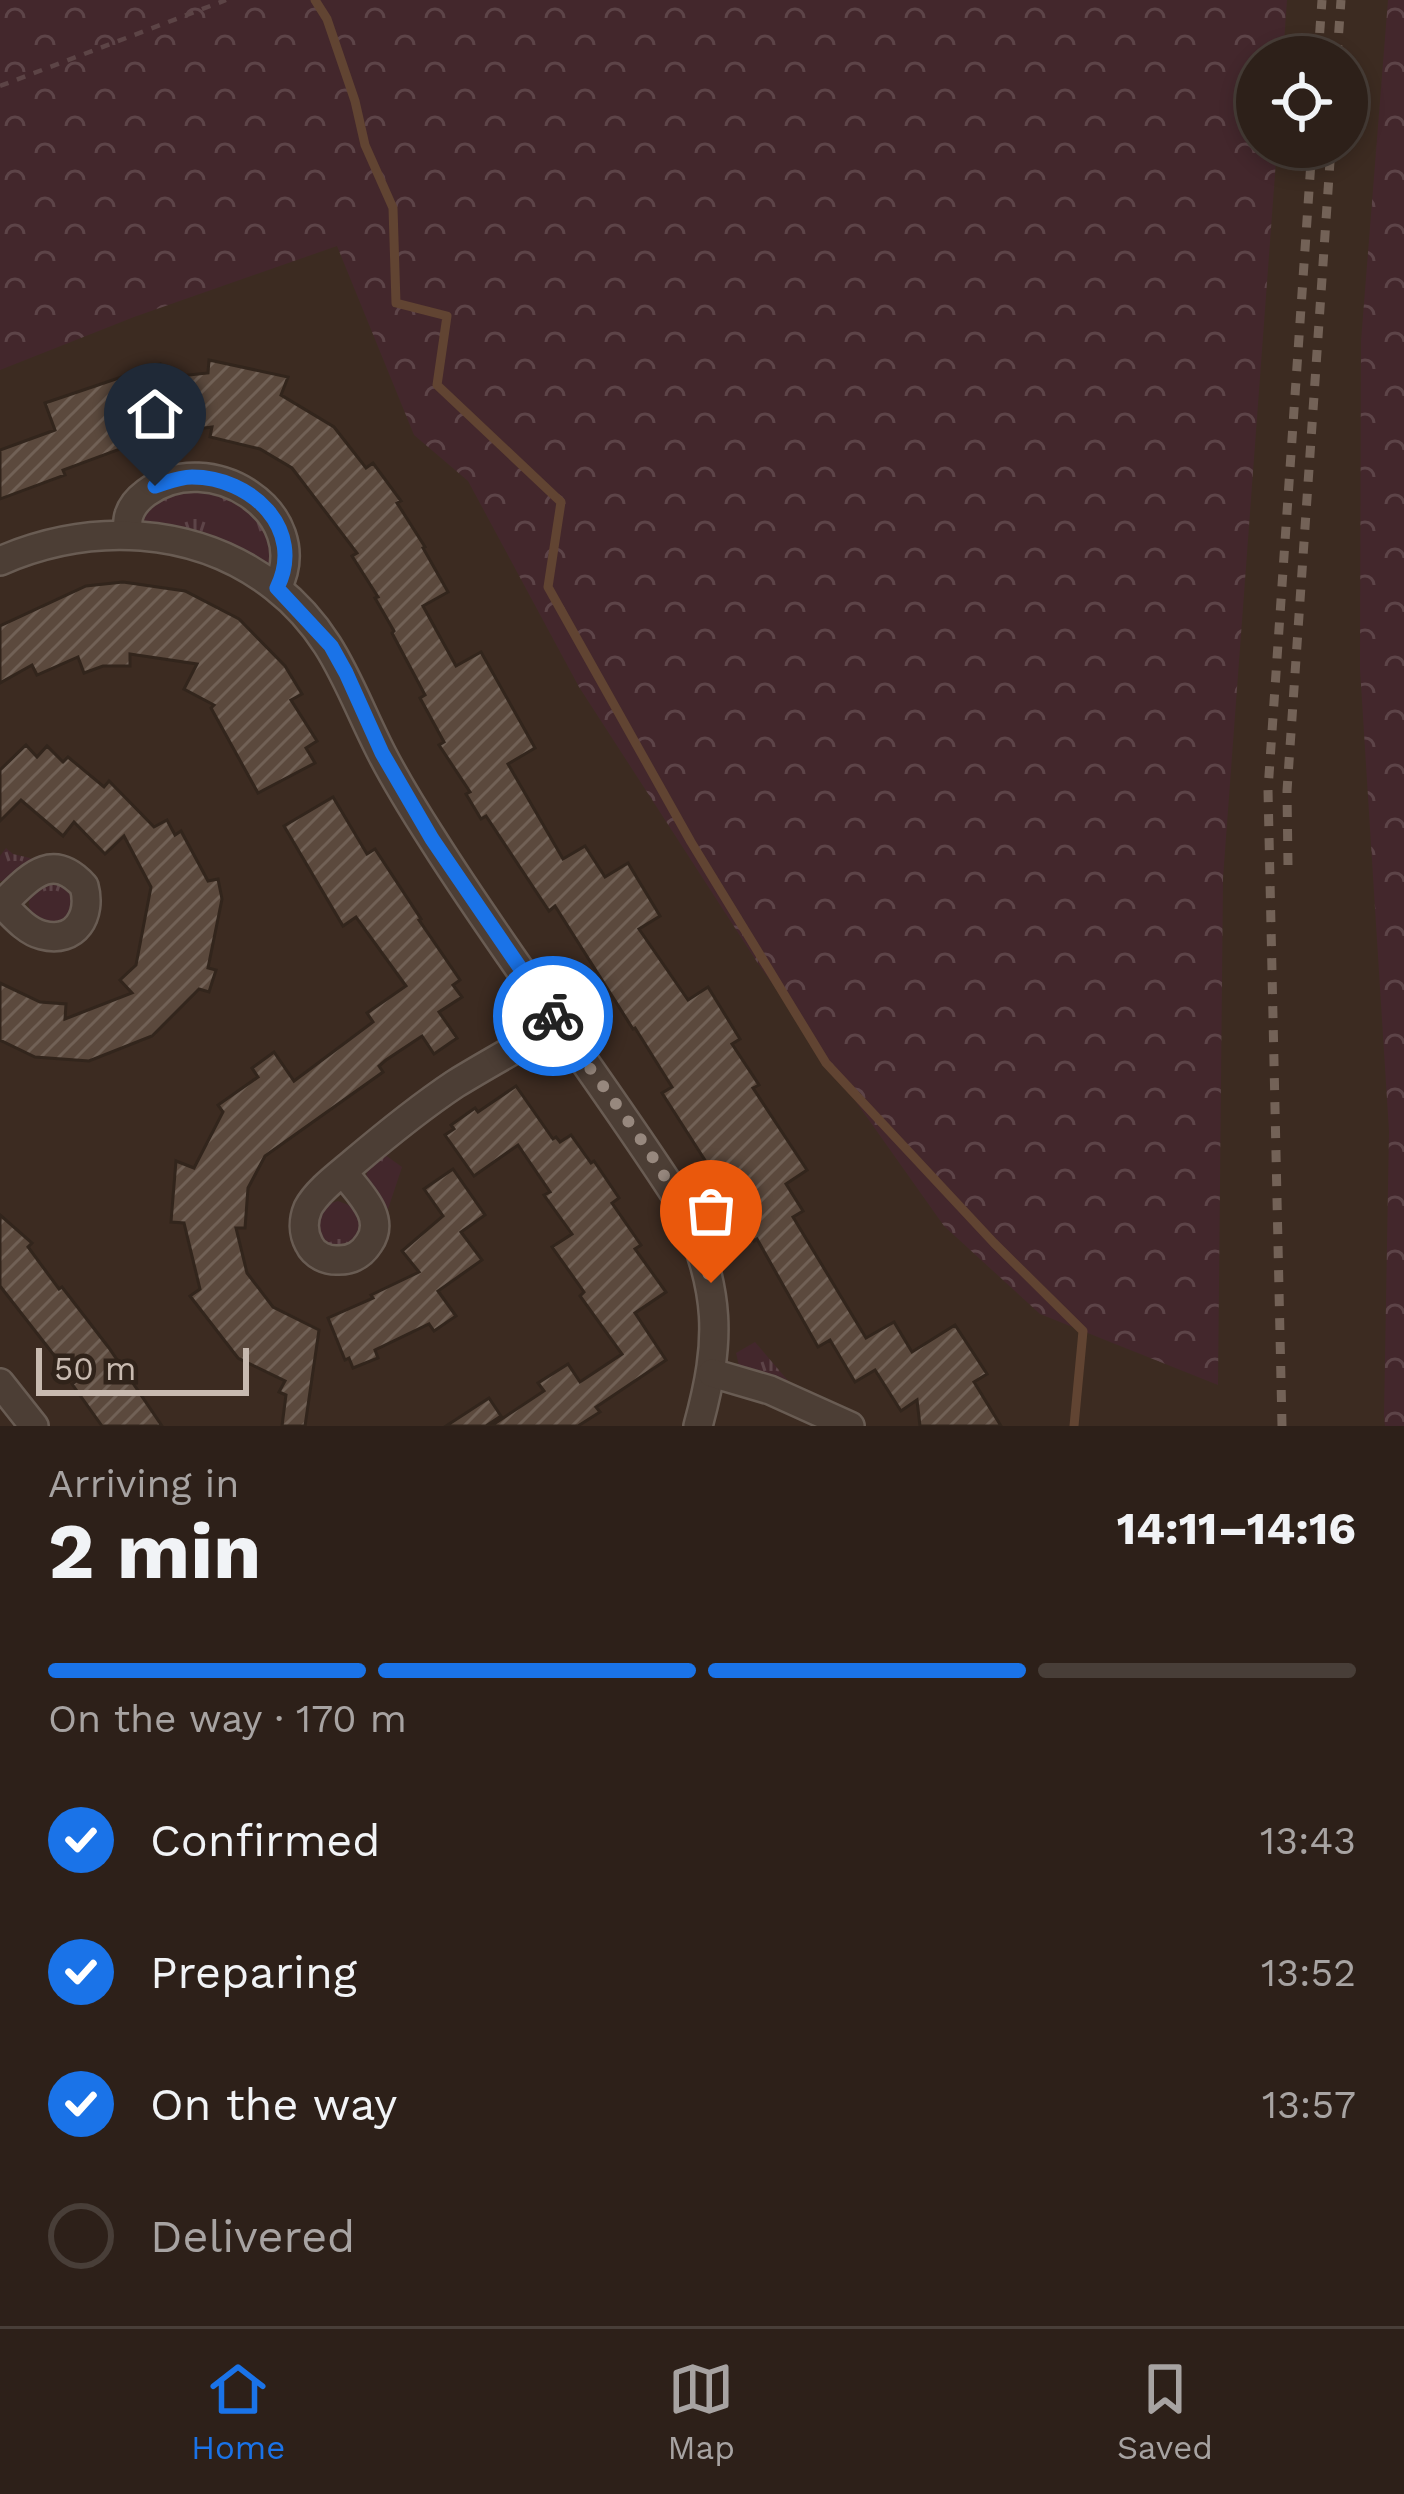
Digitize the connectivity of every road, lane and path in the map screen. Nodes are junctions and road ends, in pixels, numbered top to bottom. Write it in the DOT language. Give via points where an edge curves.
graph roads {
  1 [pos="226,0"];
  2 [pos="0,86"];
  3 [pos="127,534"];
  4 [pos="0,561"];
  5 [pos="277,588"];
  6 [pos="559,1024"];
  7 [pos="343,1172"];
  8 [pos="712,1373"];
  9 [pos="0,1382"];
  10 [pos="34,1426"];
  11 [pos="698,1426"];
  12 [pos="850,1426"];
  1 -- 2 [label="path"];
  3 -- 4 [label="street" via="36,545"];
  3 -- 5 [label="street" via="185,542"];
  3 -- 5 [label="street" via="129,512 155,486 197,477 241,488 275,520 285,544"];
  5 -- 6 [label="street" via="331,646 432,839"];
  6 -- 7 [label="street" via="455,1084"];
  6 -- 8 [label="street" via="684,1208 711,1283"];
  8 -- 11 [label="street"];
  8 -- 12 [label="street"];
  9 -- 10 [label="street"];
}
